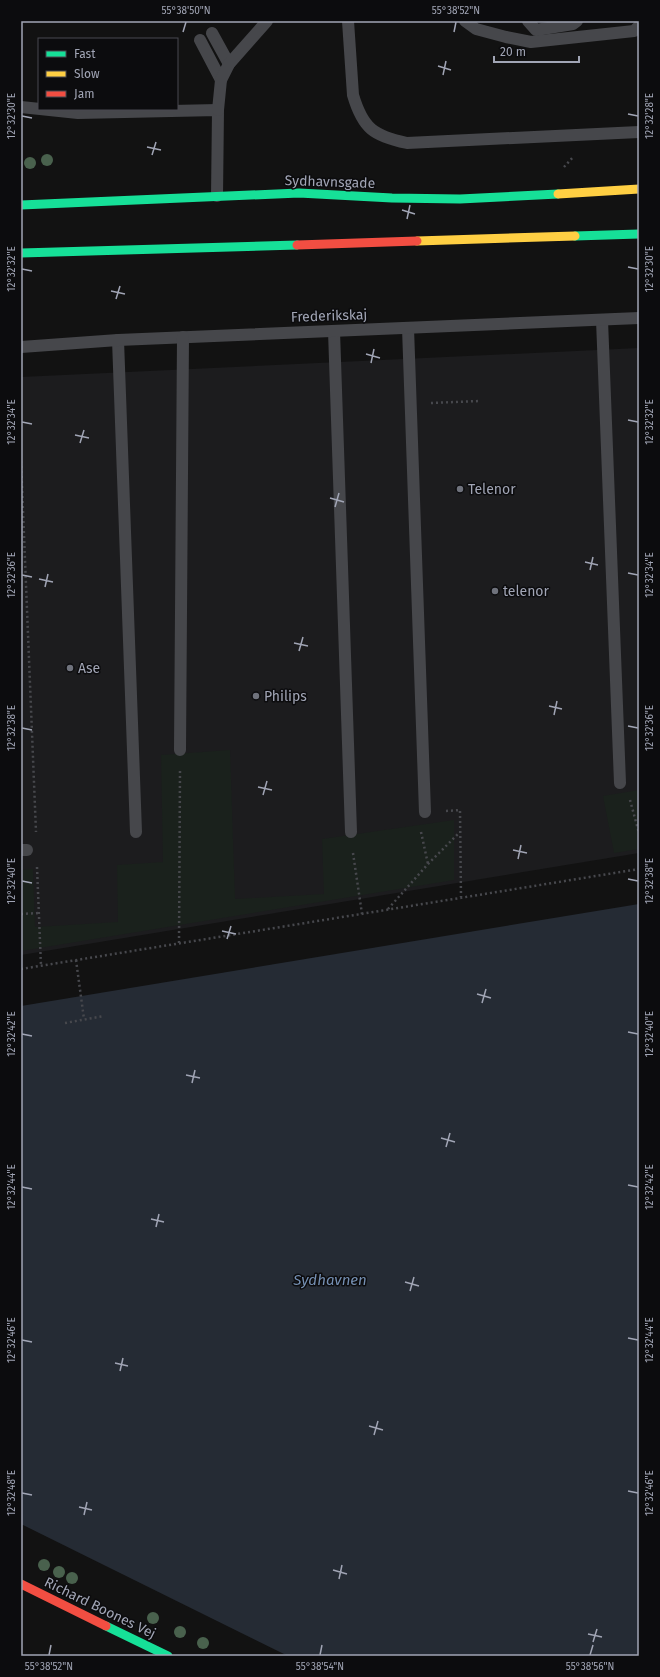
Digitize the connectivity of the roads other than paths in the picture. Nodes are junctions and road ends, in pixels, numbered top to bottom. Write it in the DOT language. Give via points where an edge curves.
graph roads {
  1 [pos="267,21"];
  2 [pos="348,21"];
  3 [pos="465,21"];
  4 [pos="528,21"];
  5 [pos="577,21"];
  6 [pos="639,26"];
  7 [pos="212,32"];
  8 [pos="200,40"];
  9 [pos="229,64"];
  10 [pos="221,80"];
  11 [pos="21,107"];
  12 [pos="38,109"];
  13 [pos="50,110"];
  14 [pos="218,110"];
  15 [pos="639,132"];
  16 [pos="639,189"];
  17 [pos="218,196"];
  18 [pos="21,205"];
  19 [pos="639,234"];
  20 [pos="21,253"];
  21 [pos="639,318"];
  22 [pos="602,320"];
  23 [pos="408,328"];
  24 [pos="334,331"];
  25 [pos="183,337"];
  26 [pos="118,340"];
  27 [pos="21,347"];
  28 [pos="180,750"];
  29 [pos="620,783"];
  30 [pos="425,812"];
  31 [pos="136,832"];
  32 [pos="351,832"];
  33 [pos="21,1584"];
  34 [pos="168,1656"];
  1 -- 9 [label="lane"];
  2 -- 15 [label="lane" via="356,107 365,124 384,138 407,144"];
  3 -- 6 [label="lane" via="476,29 531,42 634,31"];
  4 -- 5 [label="lane" via="536,30 573,24"];
  7 -- 9 [label="lane"];
  8 -- 10 [label="lane"];
  9 -- 10 [label="lane"];
  10 -- 14 [label="lane"];
  11 -- 12 [label="lane"];
  13 -- 14 [label="lane" via="78,113"];
  14 -- 17 [label="lane"];
  16 -- 17 [label="street, Sydhavnsgade" via="460,199 299,193"];
  17 -- 18 [label="street, Sydhavnsgade"];
  19 -- 20 [label="street"];
  21 -- 22 [label="lane, Frederikskaj"];
  22 -- 23 [label="lane, Frederikskaj"];
  22 -- 29 [label="lane"];
  23 -- 24 [label="lane, Frederikskaj"];
  23 -- 30 [label="lane"];
  24 -- 25 [label="lane, Frederikskaj"];
  24 -- 32 [label="lane"];
  25 -- 26 [label="lane, Frederikskaj"];
  25 -- 28 [label="lane"];
  26 -- 27 [label="lane, Frederikskaj"];
  26 -- 31 [label="lane"];
  33 -- 34 [label="street, Richard Boones Vej"];
}
